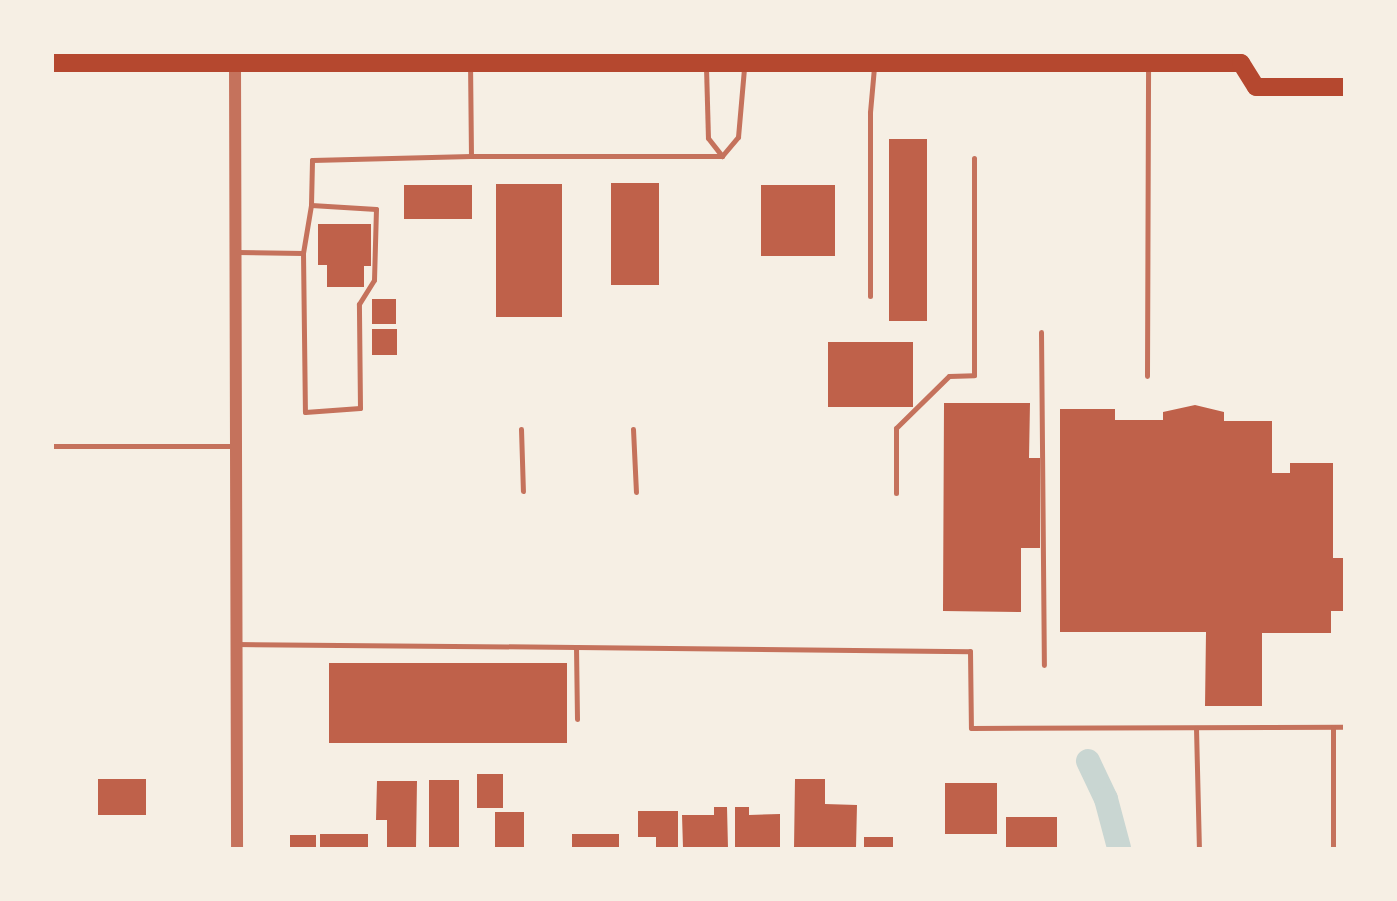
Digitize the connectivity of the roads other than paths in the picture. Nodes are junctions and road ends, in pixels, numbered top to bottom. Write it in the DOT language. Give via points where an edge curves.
graph roads {
  1 [pos="127,58"];
  2 [pos="270,58"];
  3 [pos="561,58"];
  4 [pos="680,58"];
  5 [pos="994,58"];
  6 [pos="1243,58"];
  7 [pos="1148,62"];
  8 [pos="52,63"];
  9 [pos="236,63"];
  10 [pos="470,63"];
  11 [pos="706,63"];
  12 [pos="744,63"];
  13 [pos="875,63"];
  14 [pos="1345,87"];
  15 [pos="471,156"];
  16 [pos="722,156"];
  17 [pos="974,158"];
  18 [pos="311,205"];
  19 [pos="236,252"];
  20 [pos="303,253"];
  21 [pos="870,296"];
  22 [pos="1041,332"];
  23 [pos="1147,376"];
  24 [pos="521,429"];
  25 [pos="634,429"];
  26 [pos="52,446"];
  27 [pos="236,446"];
  28 [pos="523,491"];
  29 [pos="636,492"];
  30 [pos="895,493"];
  31 [pos="236,644"];
  32 [pos="576,647"];
  33 [pos="1044,665"];
  34 [pos="577,719"];
  35 [pos="1333,727"];
  36 [pos="1345,727"];
  37 [pos="1196,728"];
  38 [pos="237,849"];
  39 [pos="1199,849"];
  40 [pos="1333,849"];
  1 -- 8 [label="main road"];
  1 -- 9 [label="main road"];
  2 -- 9 [label="main road"];
  2 -- 10 [label="main road"];
  3 -- 4 [label="main road"];
  3 -- 10 [label="main road"];
  4 -- 11 [label="main road"];
  5 -- 7 [label="main road"];
  5 -- 13 [label="main road"];
  6 -- 7 [label="main road"];
  6 -- 14 [label="main road" via="1256,87"];
  7 -- 23 [label="lane"];
  9 -- 19 [label="street"];
  10 -- 15 [label="lane"];
  11 -- 12 [label="main road"];
  11 -- 16 [label="lane" via="708,138"];
  12 -- 13 [label="main road"];
  12 -- 16 [label="lane" via="738,137"];
  13 -- 21 [label="lane" via="870,112"];
  15 -- 16 [label="lane"];
  15 -- 18 [label="lane" via="312,160"];
  17 -- 30 [label="lane" via="974,375 949,376 896,428"];
  18 -- 20 [label="lane"];
  18 -- 20 [label="lane" via="376,209 374,280 359,304 360,408 305,412"];
  19 -- 20 [label="lane"];
  19 -- 27 [label="street"];
  22 -- 33 [label="lane"];
  24 -- 28 [label="lane"];
  25 -- 29 [label="lane"];
  26 -- 27 [label="lane"];
  27 -- 31 [label="street"];
  31 -- 32 [label="lane"];
  31 -- 38 [label="street"];
  32 -- 34 [label="lane"];
  32 -- 37 [label="lane" via="970,651 971,728"];
  35 -- 36 [label="lane"];
  35 -- 37 [label="lane"];
  35 -- 40 [label="lane"];
  37 -- 39 [label="lane"];
}
